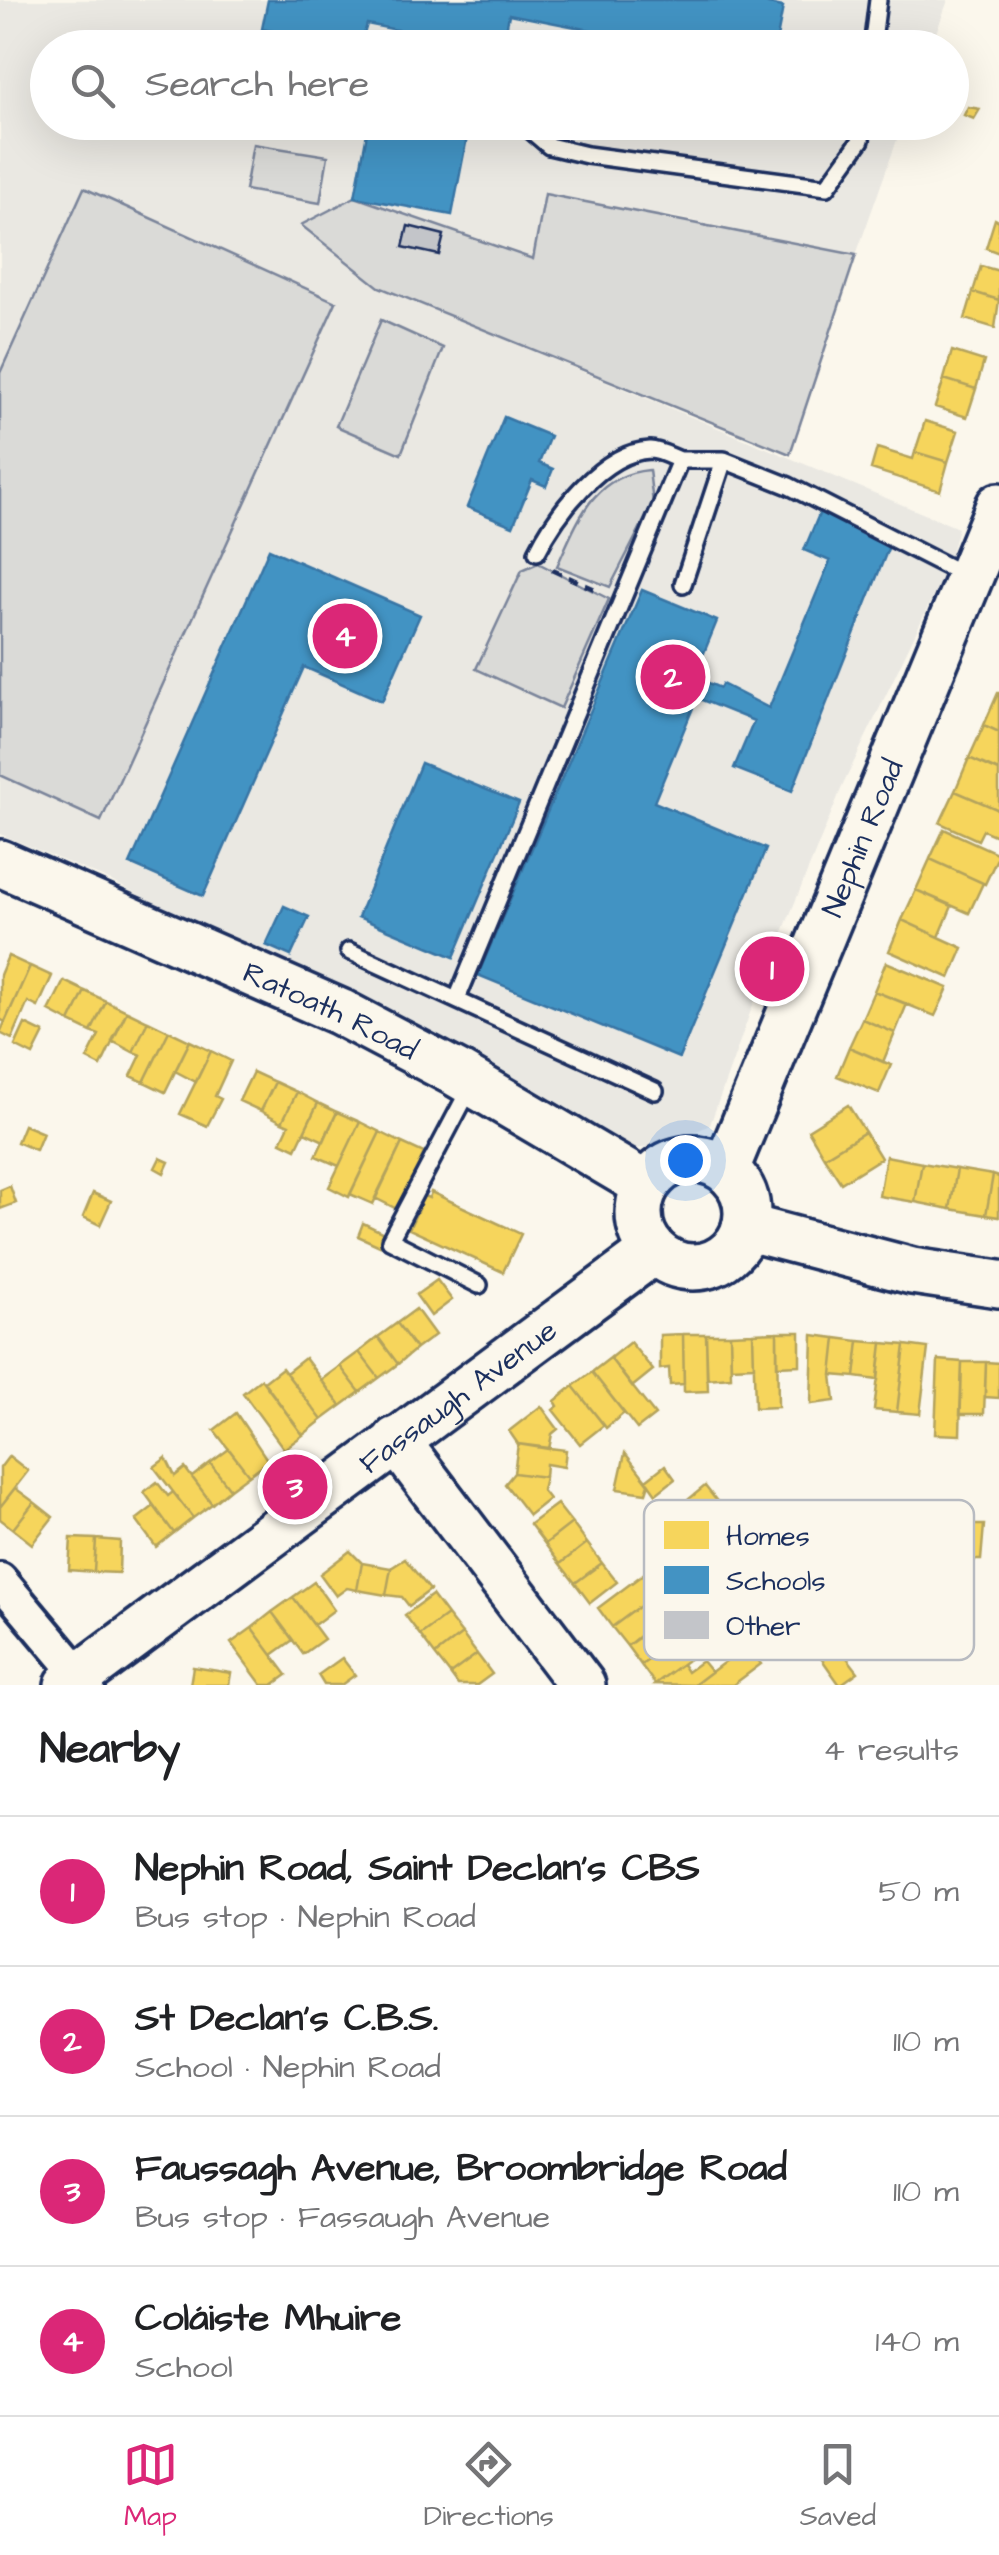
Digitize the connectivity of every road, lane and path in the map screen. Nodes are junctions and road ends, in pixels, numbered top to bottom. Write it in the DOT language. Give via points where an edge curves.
graph roads {
  1 [pos="878,0"];
  2 [pos="874,30"];
  3 [pos="542,140"];
  4 [pos="861,140"];
  5 [pos="680,460"];
  6 [pos="724,460"];
  7 [pos="999,506"];
  8 [pos="536,552"];
  9 [pos="970,578"];
  10 [pos="683,584"];
  11 [pos="622,601"];
  12 [pos="0,863"];
  13 [pos="350,951"];
  14 [pos="457,1000"];
  15 [pos="473,1083"];
  16 [pos="655,1090"];
  17 [pos="726,1169"];
  18 [pos="646,1185"];
  19 [pos="744,1227"];
  20 [pos="654,1251"];
  21 [pos="999,1284"];
  22 [pos="479,1285"];
  23 [pos="396,1440"];
  24 [pos="0,1580"];
  25 [pos="79,1682"];
  26 [pos="582,1685"];
  1 -- 2 [label="lane"];
  3 -- 4 [label="lane" via="587,155 826,187"];
  5 -- 6 [label="lane"];
  5 -- 8 [label="lane" via="651,450 589,481 556,515"];
  5 -- 11 [label="lane"];
  6 -- 9 [label="lane"];
  6 -- 10 [label="lane"];
  7 -- 9 [label="street, Nephin Road"];
  8 -- 11 [label="path" via="550,569"];
  9 -- 17 [label="street, Nephin Road"];
  11 -- 14 [label="lane"];
  12 -- 15 [label="street, Ratoath Road" via="340,1012"];
  13 -- 14 [label="lane"];
  14 -- 16 [label="lane"];
  15 -- 18 [label="street, Ratoath Road"];
  15 -- 22 [label="lane" via="390,1240"];
  17 -- 18 [label="street" via="708,1160 675,1161"];
  17 -- 19 [label="street" via="746,1198"];
  18 -- 20 [label="street" via="638,1217"];
  19 -- 20 [label="street" via="732,1251 707,1265 674,1264"];
  19 -- 21 [label="street" via="912,1271"];
  20 -- 23 [label="street, Fassaugh Avenue"];
  23 -- 25 [label="street, Fassaugh Avenue"];
  23 -- 26 [label="street"];
  24 -- 25 [label="street"];
}
